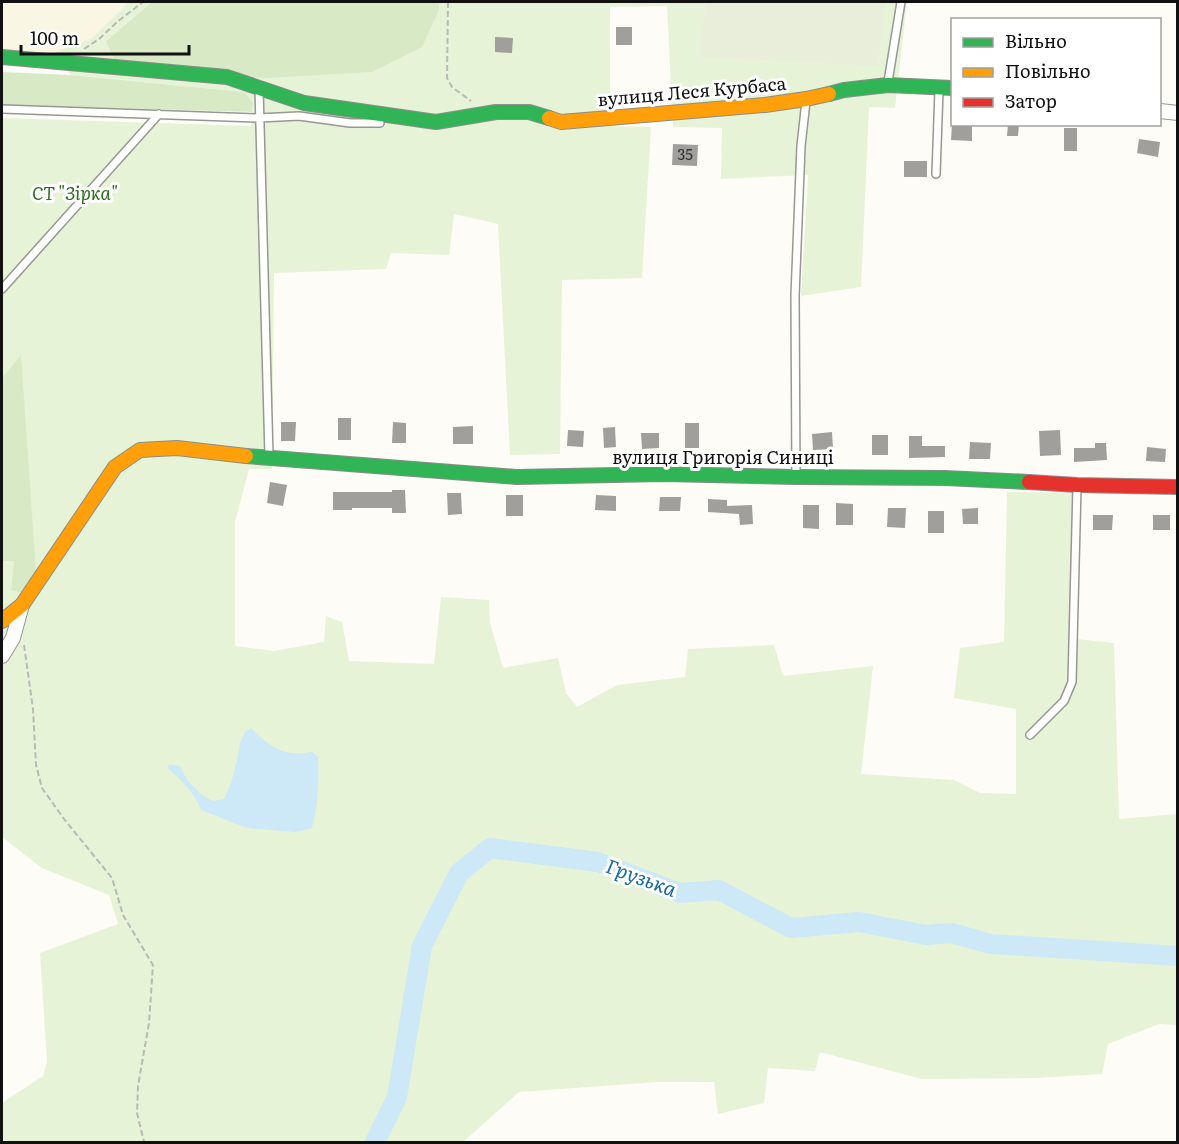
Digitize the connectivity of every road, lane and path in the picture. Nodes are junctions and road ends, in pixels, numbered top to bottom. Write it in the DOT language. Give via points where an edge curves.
graph roads {
  1 [pos="143,2"];
  2 [pos="448,2"];
  3 [pos="901,2"];
  4 [pos="78,53"];
  5 [pos="2,57"];
  6 [pos="888,85"];
  7 [pos="946,87"];
  8 [pos="259,88"];
  9 [pos="806,99"];
  10 [pos="2,109"];
  11 [pos="1161,111"];
  12 [pos="495,112"];
  13 [pos="1178,113"];
  14 [pos="159,114"];
  15 [pos="259,118"];
  16 [pos="436,122"];
  17 [pos="936,174"];
  18 [pos="2,289"];
  19 [pos="269,459"];
  20 [pos="796,477"];
  21 [pos="1077,484"];
  22 [pos="1178,487"];
  23 [pos="22,605"];
  24 [pos="2,621"];
  25 [pos="23,644"];
  26 [pos="2,656"];
  27 [pos="1030,735"];
  28 [pos="144,1143"];
  1 -- 4 [label="path"];
  2 -- 12 [label="path" via="447,78 452,87"];
  3 -- 6 [label="lane"];
  5 -- 8 [label="street, вулиця Леся Курбаса" via="227,77"];
  6 -- 7 [label="street, вулиця Леся Курбаса"];
  6 -- 9 [label="street, вулиця Леся Курбаса"];
  7 -- 17 [label="lane"];
  8 -- 15 [label="lane"];
  8 -- 16 [label="street, вулиця Леся Курбаса" via="303,103"];
  9 -- 12 [label="street, вулиця Леся Курбаса" via="561,122 529,112"];
  9 -- 20 [label="lane" via="795,296"];
  10 -- 14 [label="lane"];
  11 -- 13 [label="street"];
  12 -- 16 [label="street, вулиця Леся Курбаса"];
  14 -- 15 [label="lane"];
  14 -- 18 [label="lane"];
  15 -- 16 [label="lane"];
  15 -- 19 [label="lane"];
  19 -- 20 [label="street, вулиця Григорія Синиці" via="516,477"];
  19 -- 23 [label="street, вулиця Григорія Синиці" via="177,448 140,450 115,466"];
  20 -- 21 [label="street, вулиця Григорія Синиці" via="945,477"];
  21 -- 22 [label="street, вулиця Григорія Синиці"];
  21 -- 27 [label="lane" via="1072,682 1064,701"];
  23 -- 24 [label="street, вулиця Григорія Синиці"];
  23 -- 26 [label="street" via="13,638"];
  25 -- 28 [label="path" via="42,788 112,878 123,915 153,965 149,1023 138,1086 137,1113"];
}
